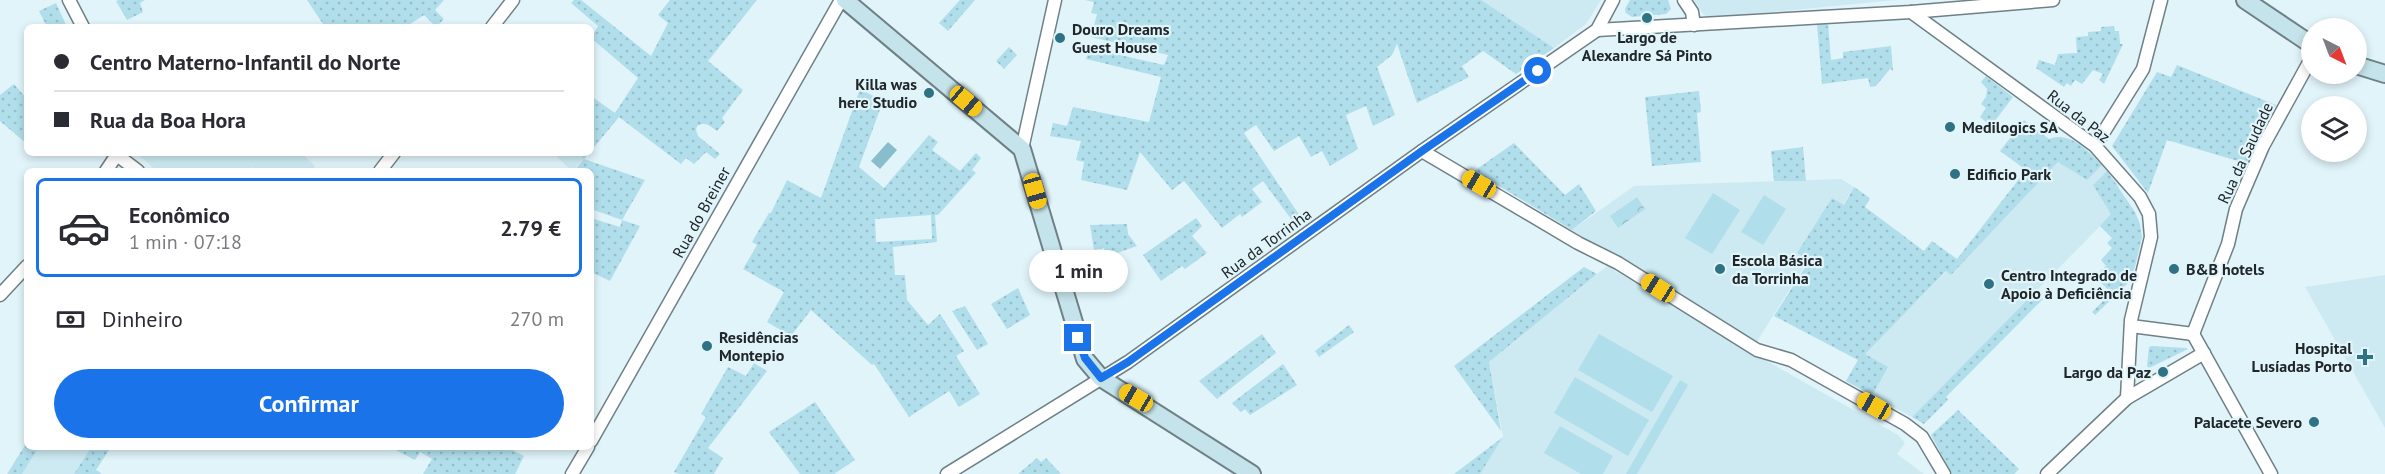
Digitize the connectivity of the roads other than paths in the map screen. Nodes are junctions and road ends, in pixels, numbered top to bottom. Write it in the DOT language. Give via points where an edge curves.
graph roads {
  1 [pos="69,0"];
  2 [pos="513,0"];
  3 [pos="843,0"];
  4 [pos="1055,0"];
  5 [pos="1613,0"];
  6 [pos="1684,0"];
  7 [pos="2053,0"];
  8 [pos="2161,0"];
  9 [pos="2245,0"];
  10 [pos="1911,12"];
  11 [pos="81,24"];
  12 [pos="494,24"];
  13 [pos="1694,26"];
  14 [pos="1598,30"];
  15 [pos="2301,38"];
  16 [pos="2367,68"];
  17 [pos="2385,74"];
  18 [pos="2301,77"];
  19 [pos="2095,147"];
  20 [pos="1022,149"];
  21 [pos="1422,151"];
  22 [pos="119,156"];
  23 [pos="134,168"];
  24 [pos="24,269"];
  25 [pos="0,296"];
  26 [pos="2131,326"];
  27 [pos="2193,334"];
  28 [pos="2204,354"];
  29 [pos="1101,378"];
  30 [pos="2127,398"];
  31 [pos="594,436"];
  32 [pos="586,450"];
  33 [pos="2048,473"];
  34 [pos="572,474"];
  35 [pos="947,474"];
  36 [pos="1252,474"];
  37 [pos="1944,474"];
  38 [pos="2271,474"];
  1 -- 11 [label="street"];
  2 -- 12 [label="street"];
  3 -- 20 [label="street"];
  3 -- 31 [label="street, Rua do Breiner"];
  4 -- 20 [label="street"];
  5 -- 14 [label="street"];
  6 -- 13 [label="street" via="1692,12"];
  7 -- 10 [label="street"];
  8 -- 19 [label="street" via="2143,69"];
  9 -- 15 [label="street"];
  10 -- 13 [label="street"];
  10 -- 19 [label="street, Rua da Paz"];
  13 -- 14 [label="street"];
  14 -- 21 [label="street, Rua da Torrinha"];
  16 -- 17 [label="street"];
  18 -- 27 [label="street, Rua da Saudade" via="2263,146 2236,209 2228,244"];
  19 -- 26 [label="street, Rua da Paz" via="2140,197 2149,214 2151,237"];
  20 -- 29 [label="street" via="1085,358"];
  21 -- 29 [label="street, Rua da Torrinha"];
  21 -- 37 [label="street" via="1618,263 1756,350 1791,360 1905,424 1922,437"];
  22 -- 23 [label="street"];
  24 -- 25 [label="street"];
  26 -- 27 [label="street"];
  26 -- 30 [label="street"];
  27 -- 28 [label="street"];
  28 -- 30 [label="street"];
  28 -- 38 [label="street"];
  29 -- 35 [label="street, Rua da Torrinha"];
  29 -- 36 [label="street"];
  30 -- 33 [label="street"];
  32 -- 34 [label="street"];
}
